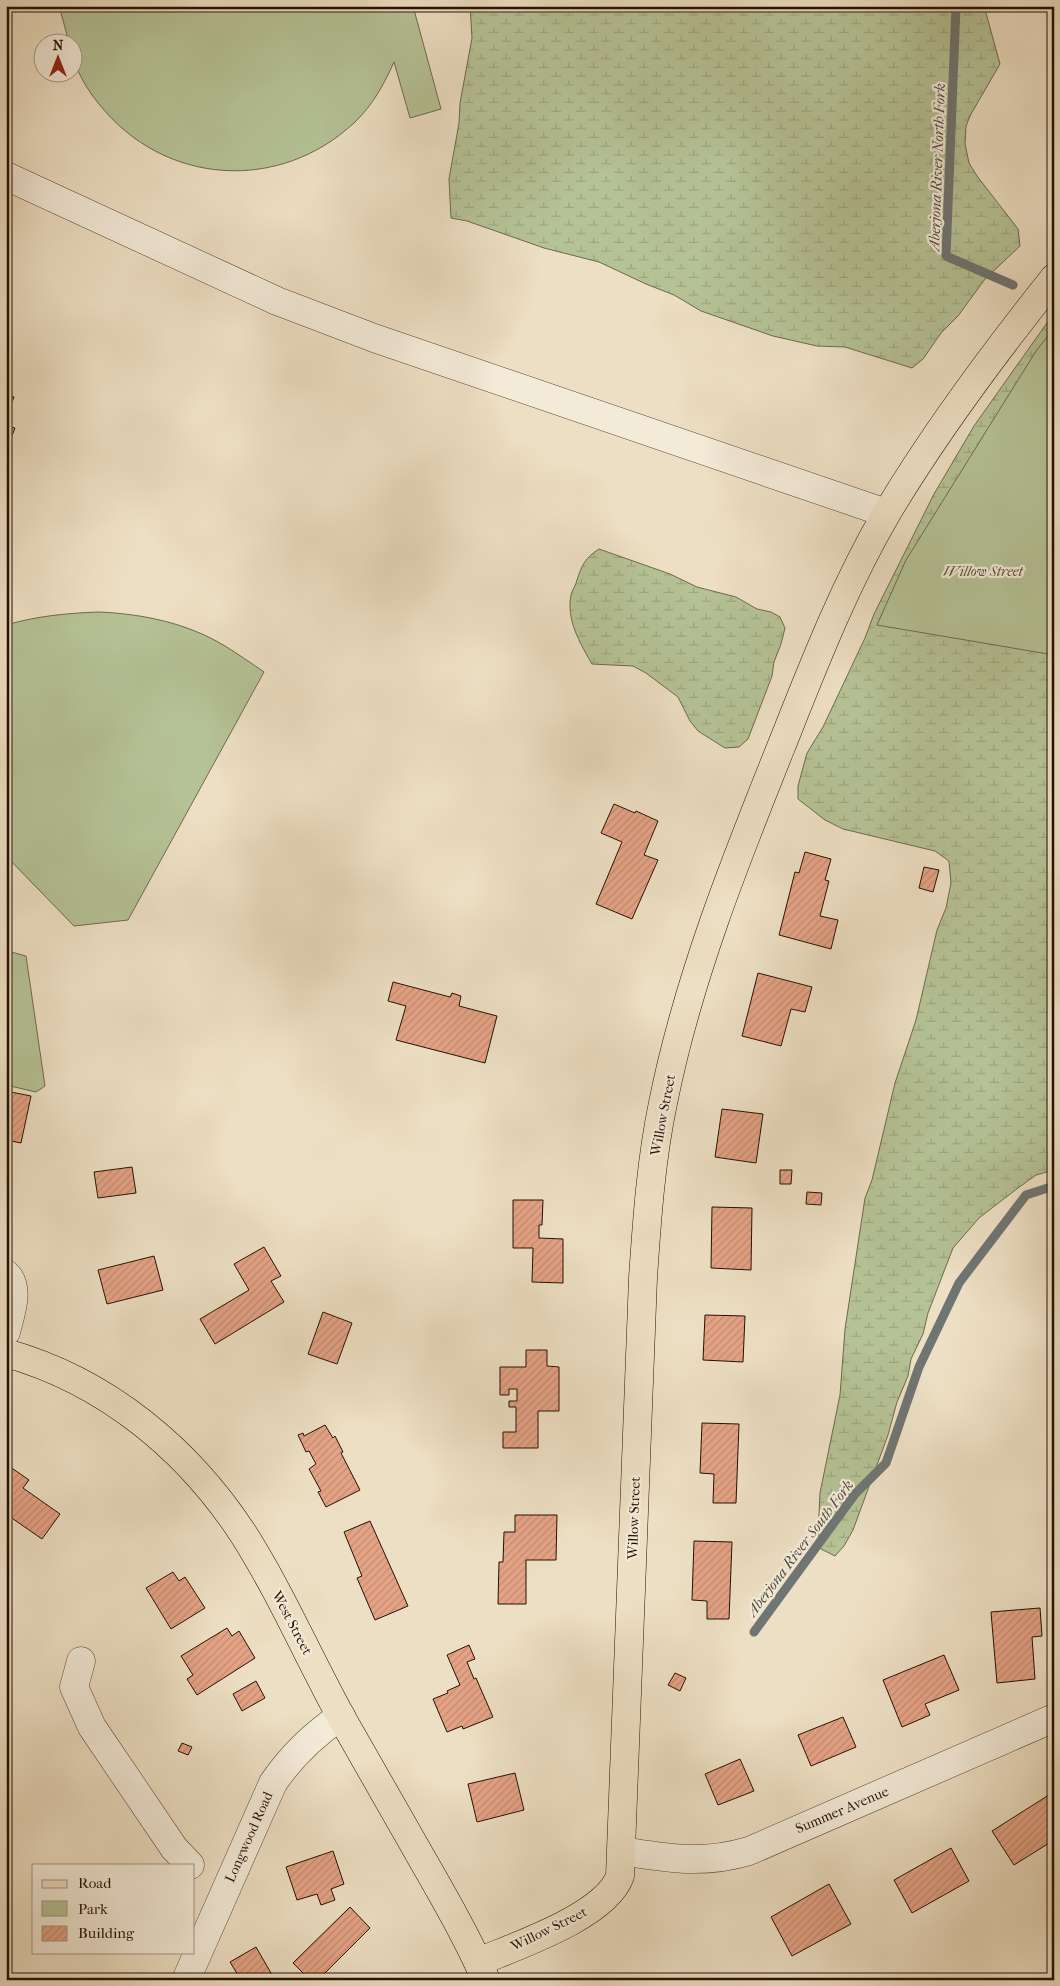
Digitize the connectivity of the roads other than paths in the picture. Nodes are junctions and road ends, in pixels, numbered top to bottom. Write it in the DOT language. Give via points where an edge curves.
graph roads {
  1 [pos="6,176"];
  2 [pos="1054,278"];
  3 [pos="886,513"];
  4 [pos="6,1274"];
  5 [pos="6,1332"];
  6 [pos="6,1353"];
  7 [pos="80,1661"];
  8 [pos="341,1716"];
  9 [pos="1054,1718"];
  10 [pos="622,1851"];
  11 [pos="189,1864"];
  12 [pos="195,1870"];
  13 [pos="222,1898"];
  14 [pos="482,1971"];
  15 [pos="186,1980"];
  1 -- 3 [label="street" via="277,301 374,338"];
  2 -- 3 [label="main road, Willow Street" via="963,396"];
  3 -- 10 [label="main road, Willow Street" via="826,636 733,867 694,985 663,1102 653,1165 643,1278"];
  4 -- 5 [label="street" via="12,1279 14,1289"];
  6 -- 8 [label="main road, West Street" via="62,1374 129,1411 196,1472 245,1537"];
  7 -- 11 [label="street" via="74,1688 92,1727 174,1848"];
  8 -- 13 [label="street, Longwood Road" via="305,1744 273,1783"];
  8 -- 14 [label="main road, West Street" via="454,1915"];
  9 -- 10 [label="street, Summer Avenue" via="744,1852 687,1860"];
  10 -- 14 [label="main road, Willow Street" via="618,1882 599,1904"];
  12 -- 13 [label="street"];
  13 -- 15 [label="street, Longwood Road"];
}
